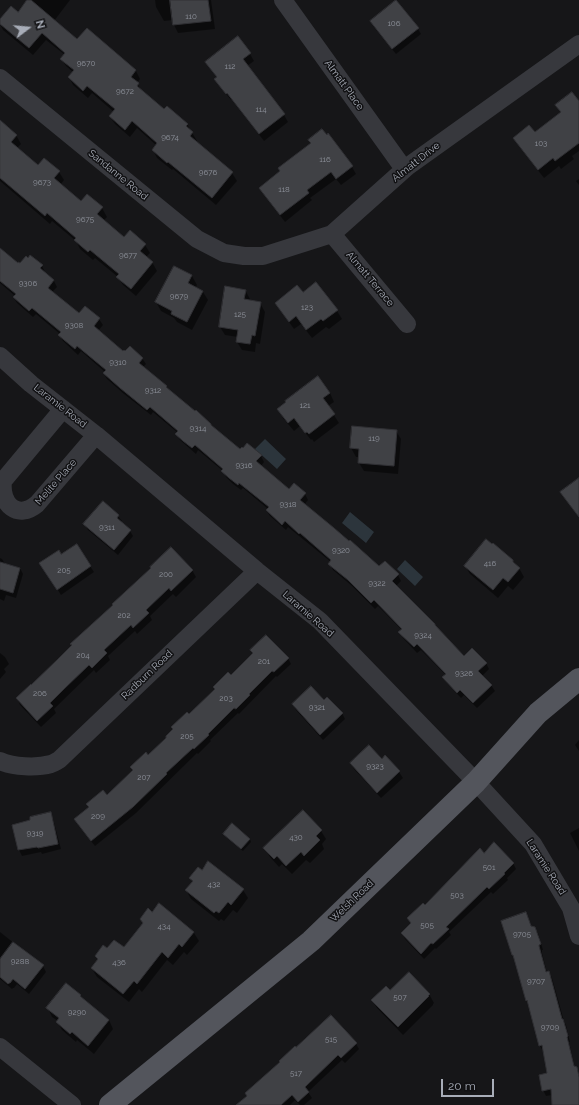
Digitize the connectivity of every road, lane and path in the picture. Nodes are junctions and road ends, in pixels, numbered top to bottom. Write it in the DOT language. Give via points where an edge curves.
graph roads {
  1 [pos="283,0"];
  2 [pos="579,44"];
  3 [pos="0,78"];
  4 [pos="404,169"];
  5 [pos="332,234"];
  6 [pos="244,256"];
  7 [pos="407,324"];
  8 [pos="0,356"];
  9 [pos="63,409"];
  10 [pos="96,435"];
  11 [pos="257,571"];
  12 [pos="579,679"];
  13 [pos="0,761"];
  14 [pos="476,782"];
  15 [pos="575,907"];
  16 [pos="579,936"];
  17 [pos="0,1047"];
  18 [pos="72,1105"];
  19 [pos="110,1105"];
  1 -- 4 [label="street, Almatt Place"];
  2 -- 4 [label="street, Almatt Drive"];
  3 -- 6 [label="street, Sandanne Road" via="193,236 224,253"];
  4 -- 5 [label="street, Almatt Drive"];
  5 -- 6 [label="street, Almatt Drive" via="263,256"];
  5 -- 7 [label="street, Almatt Terrace"];
  8 -- 9 [label="street, Laramie Road"];
  9 -- 10 [label="street, Laramie Road"];
  9 -- 10 [label="street, Melite Place" via="3,481 1,495 14,510 32,508"];
  10 -- 11 [label="street, Laramie Road"];
  11 -- 13 [label="street, Radburn Road" via="59,760 52,764 31,766"];
  11 -- 14 [label="street, Laramie Road" via="320,621"];
  12 -- 14 [label="main road, Welsh Road" via="538,713"];
  14 -- 15 [label="street, Laramie Road" via="533,844"];
  14 -- 19 [label="main road, Welsh Road" via="311,941"];
  15 -- 16 [label="street, Laramie Road"];
  17 -- 18 [label="street"];
}
